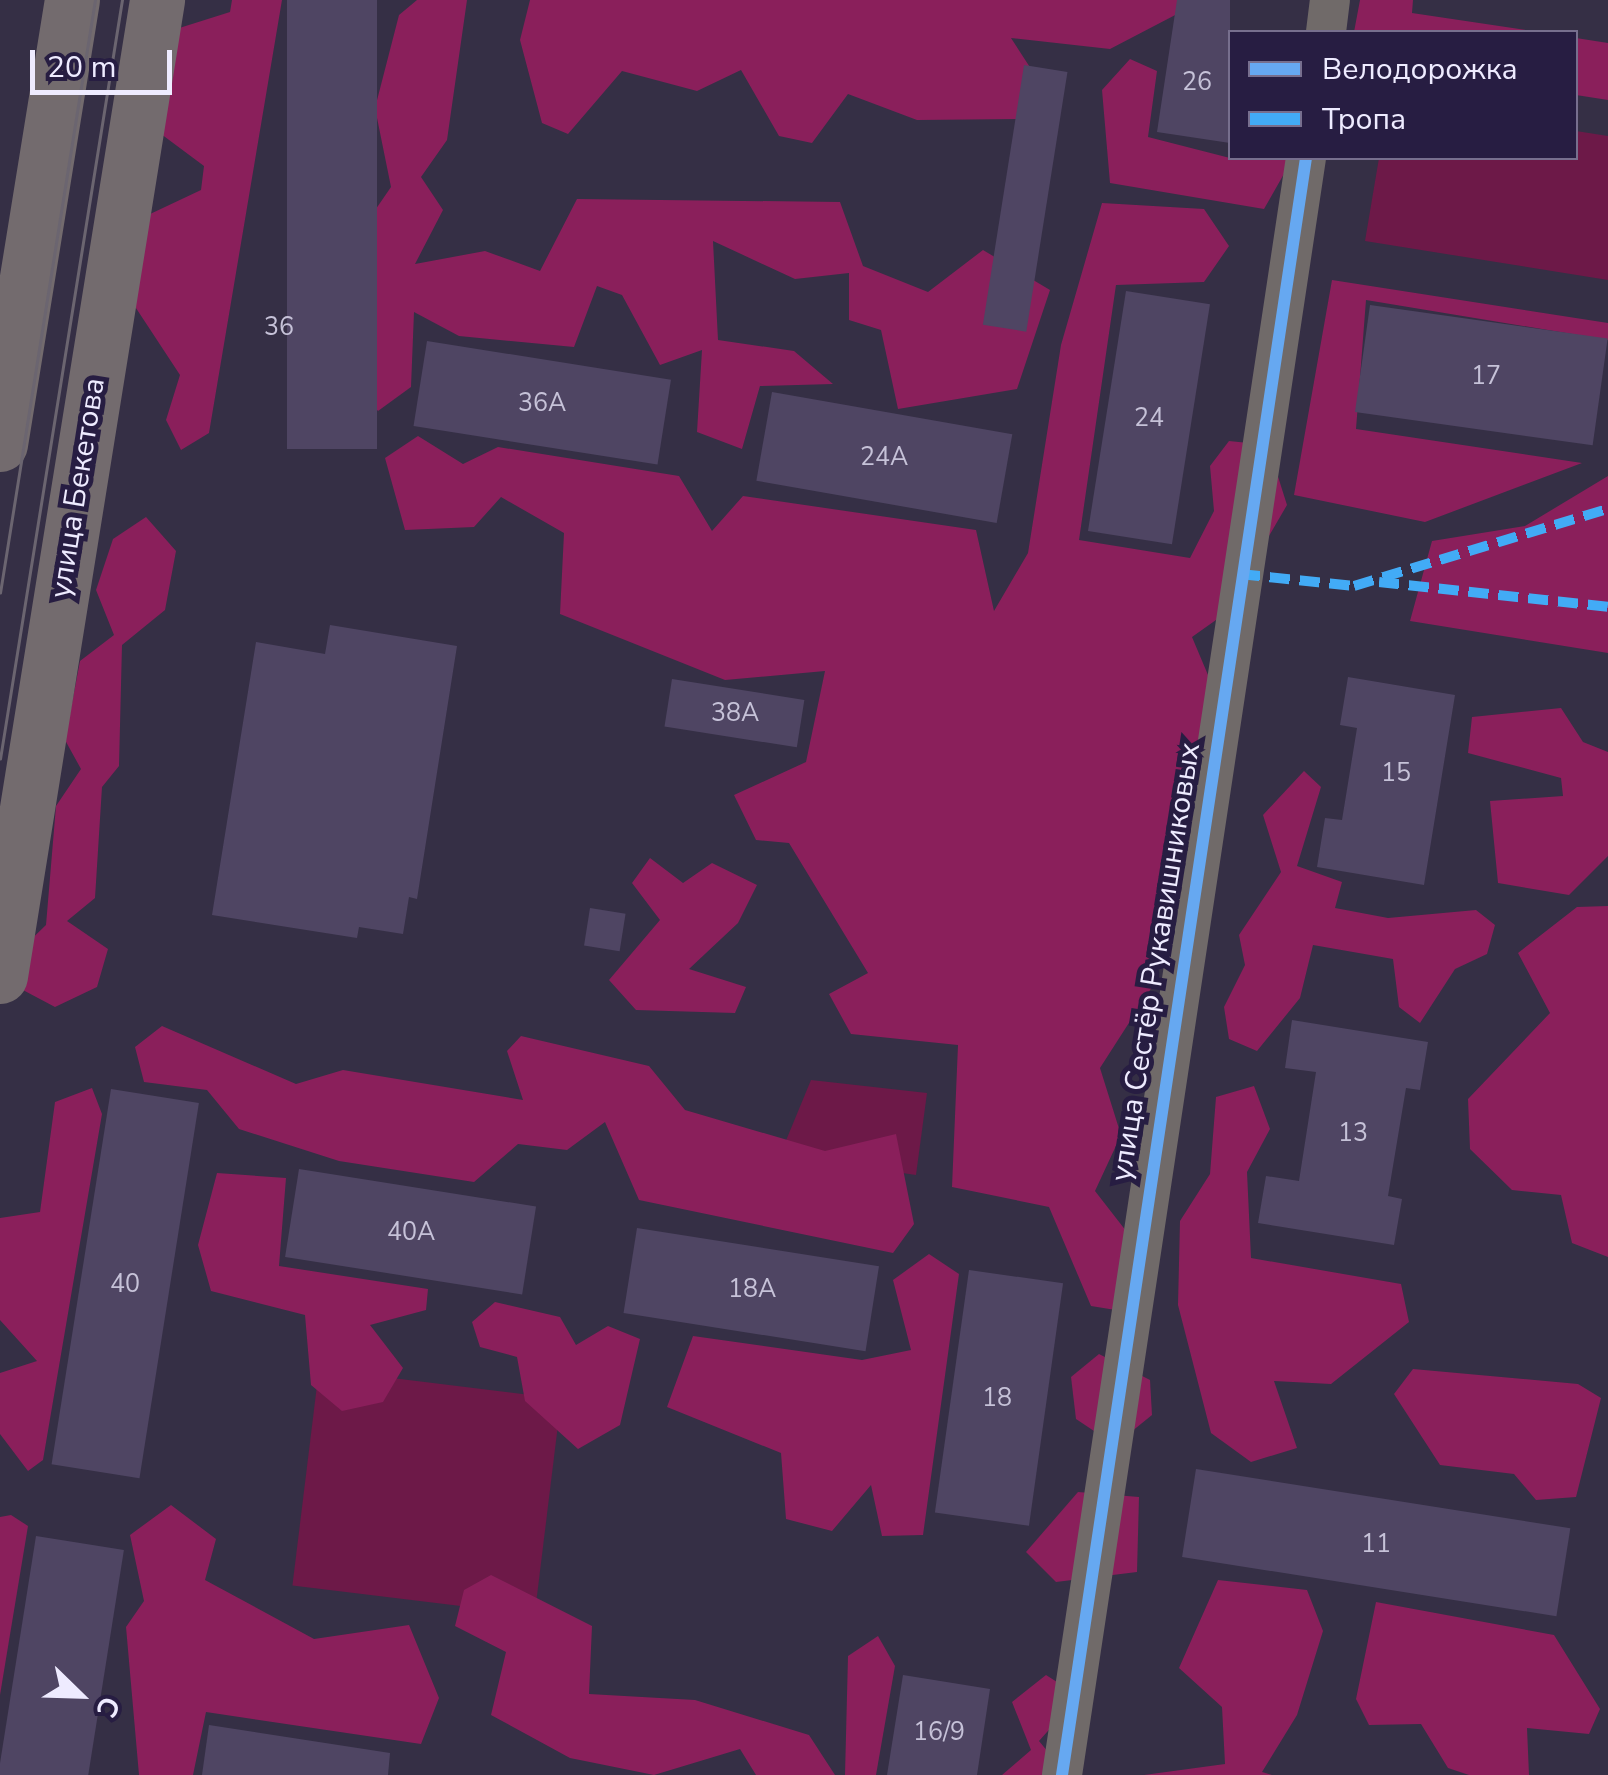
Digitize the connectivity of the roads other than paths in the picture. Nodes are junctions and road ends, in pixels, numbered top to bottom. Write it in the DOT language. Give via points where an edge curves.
graph roads {
  1 [pos="72,0"];
  2 [pos="157,0"];
  3 [pos="1330,0"];
  4 [pos="1326,30"];
  5 [pos="1306,160"];
  6 [pos="0,444"];
  7 [pos="0,976"];
  8 [pos="1062,1775"];
  1 -- 6 [label="main road"];
  2 -- 7 [label="main road, улица Бекетова"];
  3 -- 4 [label="street"];
  5 -- 8 [label="street, улица Сестёр Рукавишниковых"];
}
